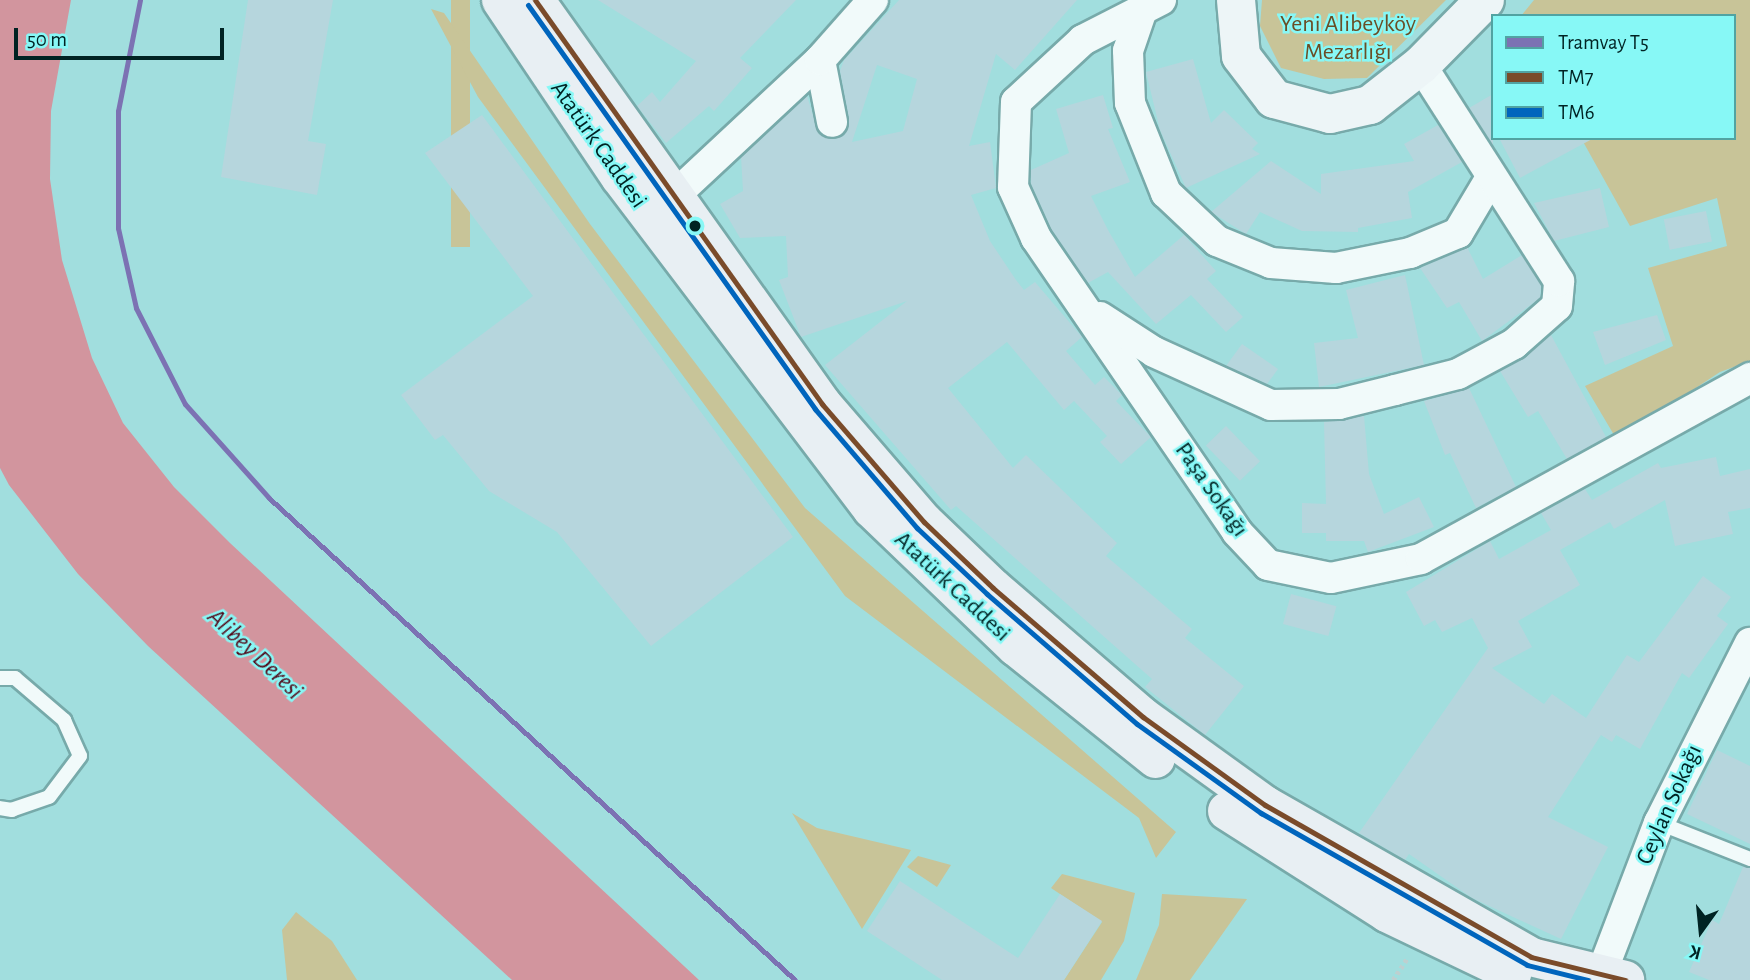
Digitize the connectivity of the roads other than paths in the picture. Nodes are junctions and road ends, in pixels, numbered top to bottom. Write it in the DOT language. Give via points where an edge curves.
graph roads {
  1 [pos="501,0"];
  2 [pos="535,0"];
  3 [pos="873,0"];
  4 [pos="1236,0"];
  5 [pos="1485,0"];
  6 [pos="1152,5"];
  7 [pos="820,60"];
  8 [pos="1421,65"];
  9 [pos="832,122"];
  10 [pos="1490,179"];
  11 [pos="673,197"];
  12 [pos="1087,309"];
  13 [pos="1750,378"];
  14 [pos="1750,643"];
  15 [pos="0,678"];
  16 [pos="0,808"];
  17 [pos="1659,823"];
  18 [pos="1750,859"];
  19 [pos="1609,977"];
  20 [pos="1527,980"];
  1 -- 20 [label="main road, Atatürk Caddesi" via="620,177 766,376 833,463 917,556 1104,720 1211,800 1387,913"];
  2 -- 11 [label="main road, Atatürk Caddesi"];
  3 -- 7 [label="street"];
  4 -- 8 [label="main road" via="1241,56 1274,99 1330,114 1370,105"];
  5 -- 8 [label="main road"];
  6 -- 10 [label="street" via="1128,51 1130,103 1166,193 1217,241 1271,263 1335,268 1410,253 1458,233"];
  6 -- 12 [label="street, Paşa Sokağı" via="1083,40 1016,102 1013,187 1036,238"];
  7 -- 9 [label="street"];
  7 -- 11 [label="street"];
  8 -- 10 [label="street"];
  10 -- 12 [label="street" via="1559,281 1557,306 1514,344 1458,374 1339,404 1271,405 1154,352"];
  11 -- 19 [label="main road, Atatürk Caddesi" via="822,404 875,467 924,522 1073,659 1200,760 1338,850 1531,957"];
  12 -- 13 [label="street, Paşa Sokağı" via="1237,532 1268,565 1331,578 1421,559"];
  14 -- 17 [label="street, Ceylan Sokağı"];
  15 -- 16 [label="lane" via="15,678 64,720 80,756 49,797"];
  17 -- 18 [label="lane"];
  17 -- 19 [label="street, Ceylan Sokağı"];
}
